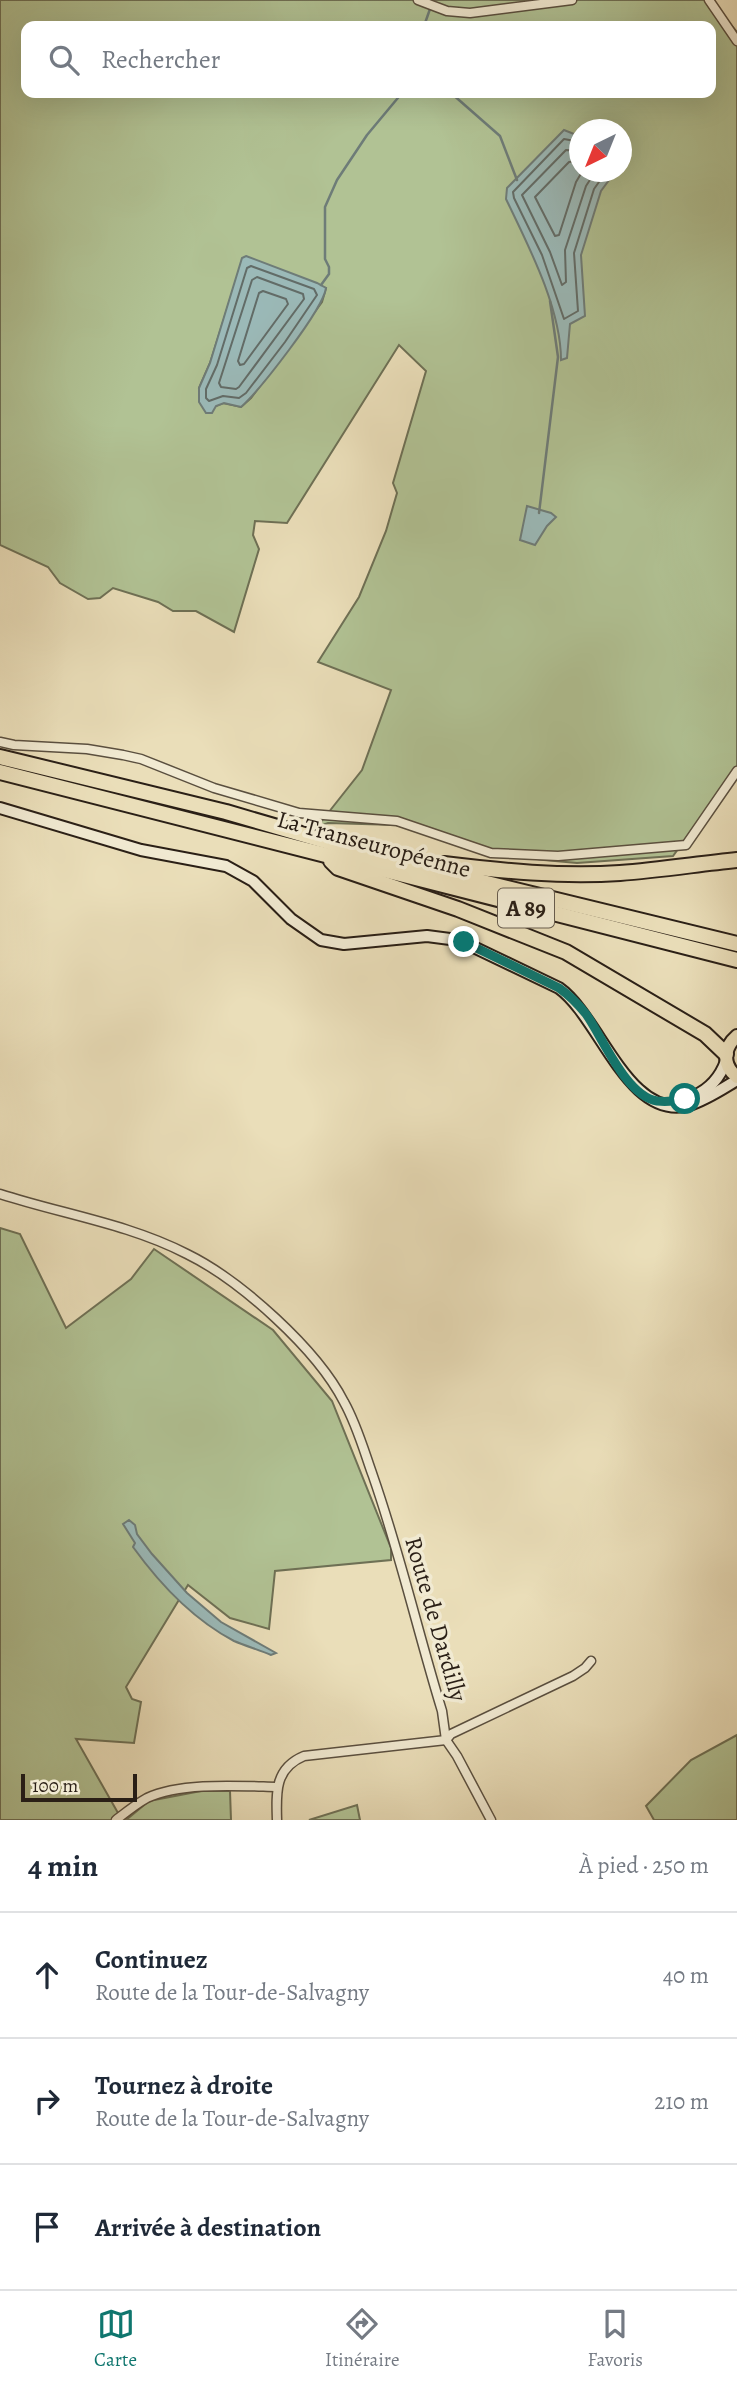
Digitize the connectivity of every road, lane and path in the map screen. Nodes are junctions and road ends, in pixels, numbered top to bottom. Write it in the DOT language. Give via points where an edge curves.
graph roads {
  1 [pos="418,0"];
  2 [pos="572,0"];
  3 [pos="709,0"];
  4 [pos="737,41"];
  5 [pos="0,742"];
  6 [pos="0,757"];
  7 [pos="737,771"];
  8 [pos="0,772"];
  9 [pos="0,808"];
  10 [pos="321,853"];
  11 [pos="380,857"];
  12 [pos="737,860"];
  13 [pos="737,944"];
  14 [pos="737,960"];
  15 [pos="737,1036"];
  16 [pos="726,1058"];
  17 [pos="737,1079"];
  18 [pos="656,1101"];
  19 [pos="0,1194"];
  20 [pos="591,1661"];
  21 [pos="446,1740"];
  22 [pos="276,1787"];
  23 [pos="116,1820"];
  24 [pos="277,1820"];
  25 [pos="491,1820"];
  1 -- 2 [label="street" via="447,11 470,13"];
  3 -- 4 [label="street"];
  5 -- 7 [label="street" via="124,755 299,813 397,821 491,853 558,856 686,845"];
  6 -- 11 [label="highway, La Transeuropéenne / A 89" via="226,811"];
  8 -- 10 [label="highway, La Transeuropéenne / A 89"];
  9 -- 18 [label="street" via="141,850 226,866 253,881 291,919 321,940 344,944 426,936 464,942 571,996 626,1078"];
  10 -- 14 [label="highway, La Transeuropéenne / A 89"];
  10 -- 16 [label="highway" via="338,868 566,952 705,1034"];
  11 -- 12 [label="highway" via="403,856 495,870 588,874"];
  11 -- 13 [label="highway, La Transeuropéenne / A 89"];
  15 -- 16 [label="main road"];
  16 -- 17 [label="main road"];
  16 -- 18 [label="street" via="721,1074 701,1093"];
  17 -- 18 [label="street" via="687,1105"];
  19 -- 21 [label="street, Route de Dardilly" via="186,1253 241,1288 306,1351 344,1400 354,1422 391,1530"];
  20 -- 21 [label="street" via="573,1676"];
  21 -- 22 [label="street" via="304,1756 288,1765"];
  21 -- 25 [label="street, Route de Dardilly"];
  22 -- 23 [label="street" via="212,1785 157,1795"];
  22 -- 24 [label="street"];
}
